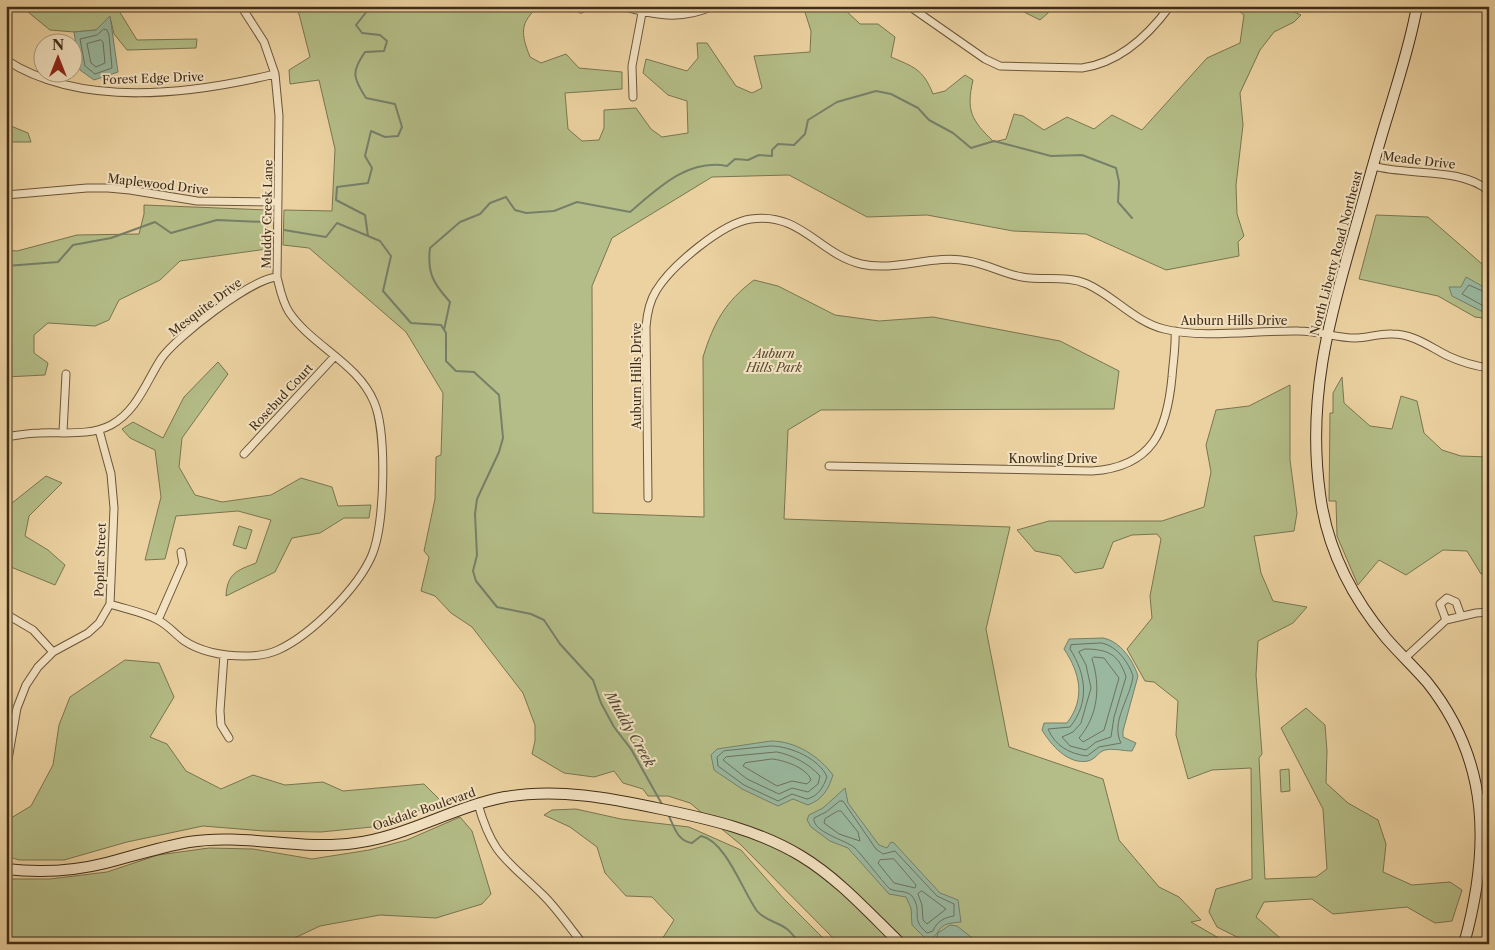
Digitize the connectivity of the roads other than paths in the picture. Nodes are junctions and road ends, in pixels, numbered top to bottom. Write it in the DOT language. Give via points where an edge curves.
graph roads {
  1 [pos="241,6"];
  2 [pos="621,6"];
  3 [pos="713,6"];
  4 [pos="908,6"];
  5 [pos="1170,6"];
  6 [pos="1417,6"];
  7 [pos="642,13"];
  8 [pos="6,60"];
  9 [pos="275,74"];
  10 [pos="633,97"];
  11 [pos="1373,166"];
  12 [pos="1489,191"];
  13 [pos="6,195"];
  14 [pos="278,202"];
  15 [pos="277,276"];
  16 [pos="1175,331"];
  17 [pos="1326,333"];
  18 [pos="335,356"];
  19 [pos="1489,368"];
  20 [pos="66,374"];
  21 [pos="99,430"];
  22 [pos="63,432"];
  23 [pos="6,437"];
  24 [pos="244,454"];
  25 [pos="829,466"];
  26 [pos="648,498"];
  27 [pos="182,552"];
  28 [pos="110,604"];
  29 [pos="1489,612"];
  30 [pos="6,614"];
  31 [pos="1461,616"];
  32 [pos="158,620"];
  33 [pos="1446,620"];
  34 [pos="53,652"];
  35 [pos="224,655"];
  36 [pos="1405,658"];
  37 [pos="6,717"];
  38 [pos="14,718"];
  39 [pos="229,738"];
  40 [pos="6,771"];
  41 [pos="1484,798"];
  42 [pos="478,804"];
  43 [pos="6,869"];
  44 [pos="583,944"];
  45 [pos="901,944"];
  46 [pos="1464,944"];
  1 -- 9 [label="street, Muddy Creek Lane" via="264,42"];
  2 -- 7 [label="street"];
  3 -- 7 [label="street" via="676,16"];
  4 -- 5 [label="street" via="1000,66 1082,68 1119,57"];
  6 -- 11 [label="main road, North Liberty Road Northeast" via="1408,52"];
  7 -- 10 [label="street" via="632,66"];
  8 -- 9 [label="street, Forest Edge Drive" via="52,82 110,92 202,89"];
  9 -- 14 [label="street, Muddy Creek Lane" via="279,116"];
  11 -- 12 [label="street, Meade Drive" via="1391,171 1464,177"];
  11 -- 17 [label="main road, North Liberty Road Northeast"];
  13 -- 14 [label="street, Maplewood Drive" via="108,188 197,201"];
  14 -- 15 [label="street, Muddy Creek Lane"];
  15 -- 18 [label="street, Muddy Creek Lane" via="281,296 290,313"];
  15 -- 21 [label="street, Mesquite Drive" via="257,283 190,330 162,358 128,413"];
  16 -- 17 [label="street, Auburn Hills Drive"];
  16 -- 25 [label="street, Knowling Drive" via="1170,399 1164,426 1152,444 1125,464 1092,471"];
  16 -- 26 [label="street, Auburn Hills Drive" via="1151,325 1098,290 1074,280 1020,276 965,260 879,266 861,264 838,255 786,222 759,218 737,222 715,234 668,276 656,290 649,306 646,327"];
  17 -- 19 [label="street, Auburn Hills Drive" via="1355,338 1407,335 1450,356"];
  17 -- 36 [label="main road, North Liberty Road Northeast" via="1317,410 1317,474 1323,514 1335,555 1351,587 1372,620"];
  18 -- 24 [label="street, Rosebud Court"];
  18 -- 35 [label="street, Muddy Creek Lane" via="370,392 381,424 381,520 373,553 352,587 292,641 260,655"];
  20 -- 22 [label="street"];
  21 -- 22 [label="street, Mesquite Drive"];
  21 -- 28 [label="street, Poplar Street" via="111,474 114,508"];
  22 -- 23 [label="street, Mesquite Drive"];
  27 -- 32 [label="street" via="183,563"];
  28 -- 32 [label="street, Muddy Creek Lane"];
  28 -- 34 [label="street, Poplar Street" via="99,623 88,633"];
  29 -- 31 [label="street"];
  30 -- 34 [label="street" via="34,630"];
  31 -- 33 [label="street"];
  31 -- 33 [label="street" via="1456,602 1447,598 1440,604"];
  32 -- 35 [label="street, Muddy Creek Lane" via="195,647"];
  33 -- 36 [label="street"];
  34 -- 38 [label="street, Poplar Street" via="26,685"];
  35 -- 39 [label="street" via="220,711 221,725"];
  36 -- 41 [label="main road, North Liberty Road Northeast" via="1452,720"];
  37 -- 38 [label="street"];
  38 -- 40 [label="street, Poplar Street"];
  41 -- 46 [label="main road, North Liberty Road Northeast" via="1481,866 1476,901"];
  42 -- 43 [label="main road, Oakdale Boulevard" via="394,835 355,843 316,846 208,840 79,868 48,871"];
  42 -- 44 [label="street" via="486,832 497,851 544,896"];
  42 -- 45 [label="main road, Oakdale Boulevard" via="525,795 563,794 642,805 750,832 800,855 851,894"];
}
